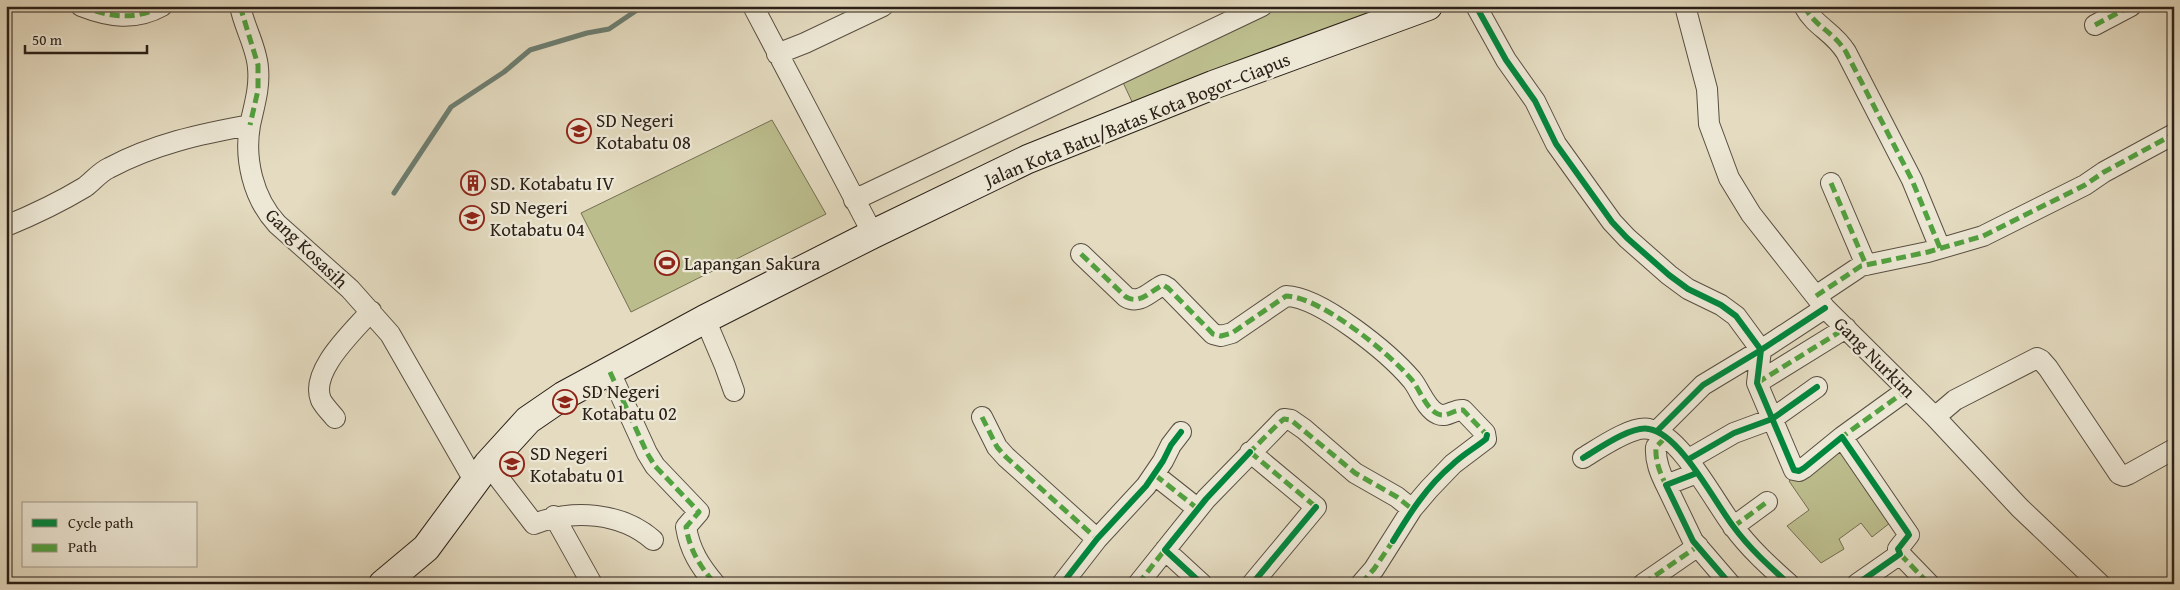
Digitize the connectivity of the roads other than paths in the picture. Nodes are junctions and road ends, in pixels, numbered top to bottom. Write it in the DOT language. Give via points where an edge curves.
graph roads {
  1 [pos="81,6"];
  2 [pos="162,6"];
  3 [pos="240,6"];
  4 [pos="753,6"];
  5 [pos="883,6"];
  6 [pos="1262,6"];
  7 [pos="1428,6"];
  8 [pos="1476,6"];
  9 [pos="1685,6"];
  10 [pos="1804,6"];
  11 [pos="2132,6"];
  12 [pos="2095,25"];
  13 [pos="777,54"];
  14 [pos="250,125"];
  15 [pos="2172,138"];
  16 [pos="1831,183"];
  17 [pos="854,200"];
  18 [pos="6,226"];
  19 [pos="873,234"];
  20 [pos="1940,248"];
  21 [pos="1081,254"];
  22 [pos="1866,266"];
  23 [pos="1820,302"];
  24 [pos="371,311"];
  25 [pos="704,320"];
  26 [pos="1846,328"];
  27 [pos="1761,350"];
  28 [pos="610,372"];
  29 [pos="1757,384"];
  30 [pos="1817,387"];
  31 [pos="1907,390"];
  32 [pos="734,391"];
  33 [pos="982,417"];
  34 [pos="1935,417"];
  35 [pos="336,418"];
  36 [pos="1772,419"];
  37 [pos="1182,432"];
  38 [pos="1661,435"];
  39 [pos="1842,437"];
  40 [pos="2174,449"];
  41 [pos="1250,452"];
  42 [pos="1583,458"];
  43 [pos="1693,466"];
  44 [pos="481,473"];
  45 [pos="1155,474"];
  46 [pos="1666,485"];
  47 [pos="1767,502"];
  48 [pos="1412,508"];
  49 [pos="1198,509"];
  50 [pos="554,516"];
  51 [pos="1733,527"];
  52 [pos="1097,539"];
  53 [pos="653,540"];
  54 [pos="1698,546"];
  55 [pos="1164,550"];
  56 [pos="1900,554"];
  57 [pos="383,584"];
  58 [pos="592,584"];
  59 [pos="715,584"];
  60 [pos="1062,584"];
  61 [pos="1138,584"];
  62 [pos="1202,584"];
  63 [pos="1252,584"];
  64 [pos="1361,584"];
  65 [pos="1643,584"];
  66 [pos="1730,584"];
  67 [pos="1789,584"];
  68 [pos="1857,584"];
  69 [pos="1929,584"];
  70 [pos="2100,584"];
  1 -- 2 [label="street" via="123,17 144,14"];
  3 -- 14 [label="street, Gang Kosasih" via="258,65 258,90"];
  4 -- 13 [label="street"];
  5 -- 13 [label="street"];
  6 -- 17 [label="street"];
  7 -- 19 [label="main road, Jalan Kota Batu/Batas Kota Bogor–Ciapus" via="1213,85 1028,159"];
  8 -- 27 [label="street" via="1506,60 1535,101 1556,144 1612,222 1669,275 1736,316"];
  9 -- 23 [label="street, Gang Nurkim" via="1707,89 1709,124 1728,178 1751,214"];
  10 -- 20 [label="street" via="1816,24 1834,36 1846,52 1912,180"];
  11 -- 12 [label="street"];
  13 -- 17 [label="street"];
  14 -- 18 [label="street" via="195,135 132,156 106,169 86,186"];
  14 -- 24 [label="street, Gang Kosasih" via="247,143 250,162 260,200 268,214"];
  15 -- 20 [label="street" via="1983,236"];
  16 -- 22 [label="street"];
  17 -- 19 [label="street"];
  19 -- 25 [label="main road, Jalan Kota Batu/Batas Kota Bogor–Ciapus"];
  20 -- 22 [label="street"];
  21 -- 48 [label="street" via="1132,300 1140,299 1163,285 1213,334 1221,336 1232,333 1276,300 1296,296 1327,311 1399,366 1438,415 1445,416 1458,409 1468,413 1486,433 1486,439 1453,464"];
  22 -- 23 [label="street" via="1856,268"];
  23 -- 26 [label="street, Gang Nurkim"];
  23 -- 27 [label="street"];
  24 -- 35 [label="street" via="332,355 319,386 321,400"];
  24 -- 44 [label="street, Gang Kosasih" via="390,334"];
  25 -- 28 [label="main road, Jalan Kota Batu/Batas Kota Bogor–Ciapus"];
  25 -- 32 [label="street"];
  26 -- 29 [label="street"];
  26 -- 31 [label="street, Gang Nurkim"];
  27 -- 29 [label="street"];
  27 -- 38 [label="street" via="1703,385"];
  28 -- 44 [label="main road, Jalan Kota Batu/Batas Kota Bogor–Ciapus" via="564,396 528,420"];
  28 -- 59 [label="street" via="647,453 699,512 686,527 689,544 698,563"];
  29 -- 36 [label="street"];
  30 -- 36 [label="street"];
  31 -- 34 [label="street, Gang Nurkim"];
  31 -- 39 [label="street"];
  33 -- 52 [label="street" via="997,447 1006,457"];
  34 -- 40 [label="street" via="1955,400 2037,358 2048,368 2119,474 2129,474"];
  34 -- 70 [label="street, Gang Nurkim" via="2020,508"];
  36 -- 39 [label="street" via="1794,470 1800,471"];
  36 -- 43 [label="street" via="1734,433"];
  37 -- 45 [label="street"];
  38 -- 42 [label="street" via="1650,428 1640,428"];
  38 -- 43 [label="street"];
  38 -- 46 [label="street" via="1656,456"];
  39 -- 56 [label="street" via="1908,533 1898,549"];
  41 -- 48 [label="street" via="1284,419 1291,420 1355,473"];
  41 -- 49 [label="street"];
  41 -- 63 [label="street" via="1316,507"];
  43 -- 46 [label="street"];
  43 -- 51 [label="street"];
  44 -- 50 [label="street, Gang Kosasih" via="534,524"];
  44 -- 57 [label="main road, Jalan Kota Batu/Batas Kota Bogor–Ciapus" via="426,548"];
  45 -- 49 [label="street"];
  45 -- 52 [label="street"];
  46 -- 54 [label="street"];
  47 -- 51 [label="street"];
  48 -- 64 [label="street"];
  49 -- 55 [label="street"];
  50 -- 53 [label="street" via="601,515 631,524"];
  50 -- 58 [label="street"];
  51 -- 67 [label="street"];
  52 -- 60 [label="street"];
  54 -- 65 [label="street"];
  54 -- 66 [label="street"];
  55 -- 61 [label="street"];
  55 -- 62 [label="street"];
  56 -- 68 [label="street"];
  56 -- 69 [label="street"];
}
